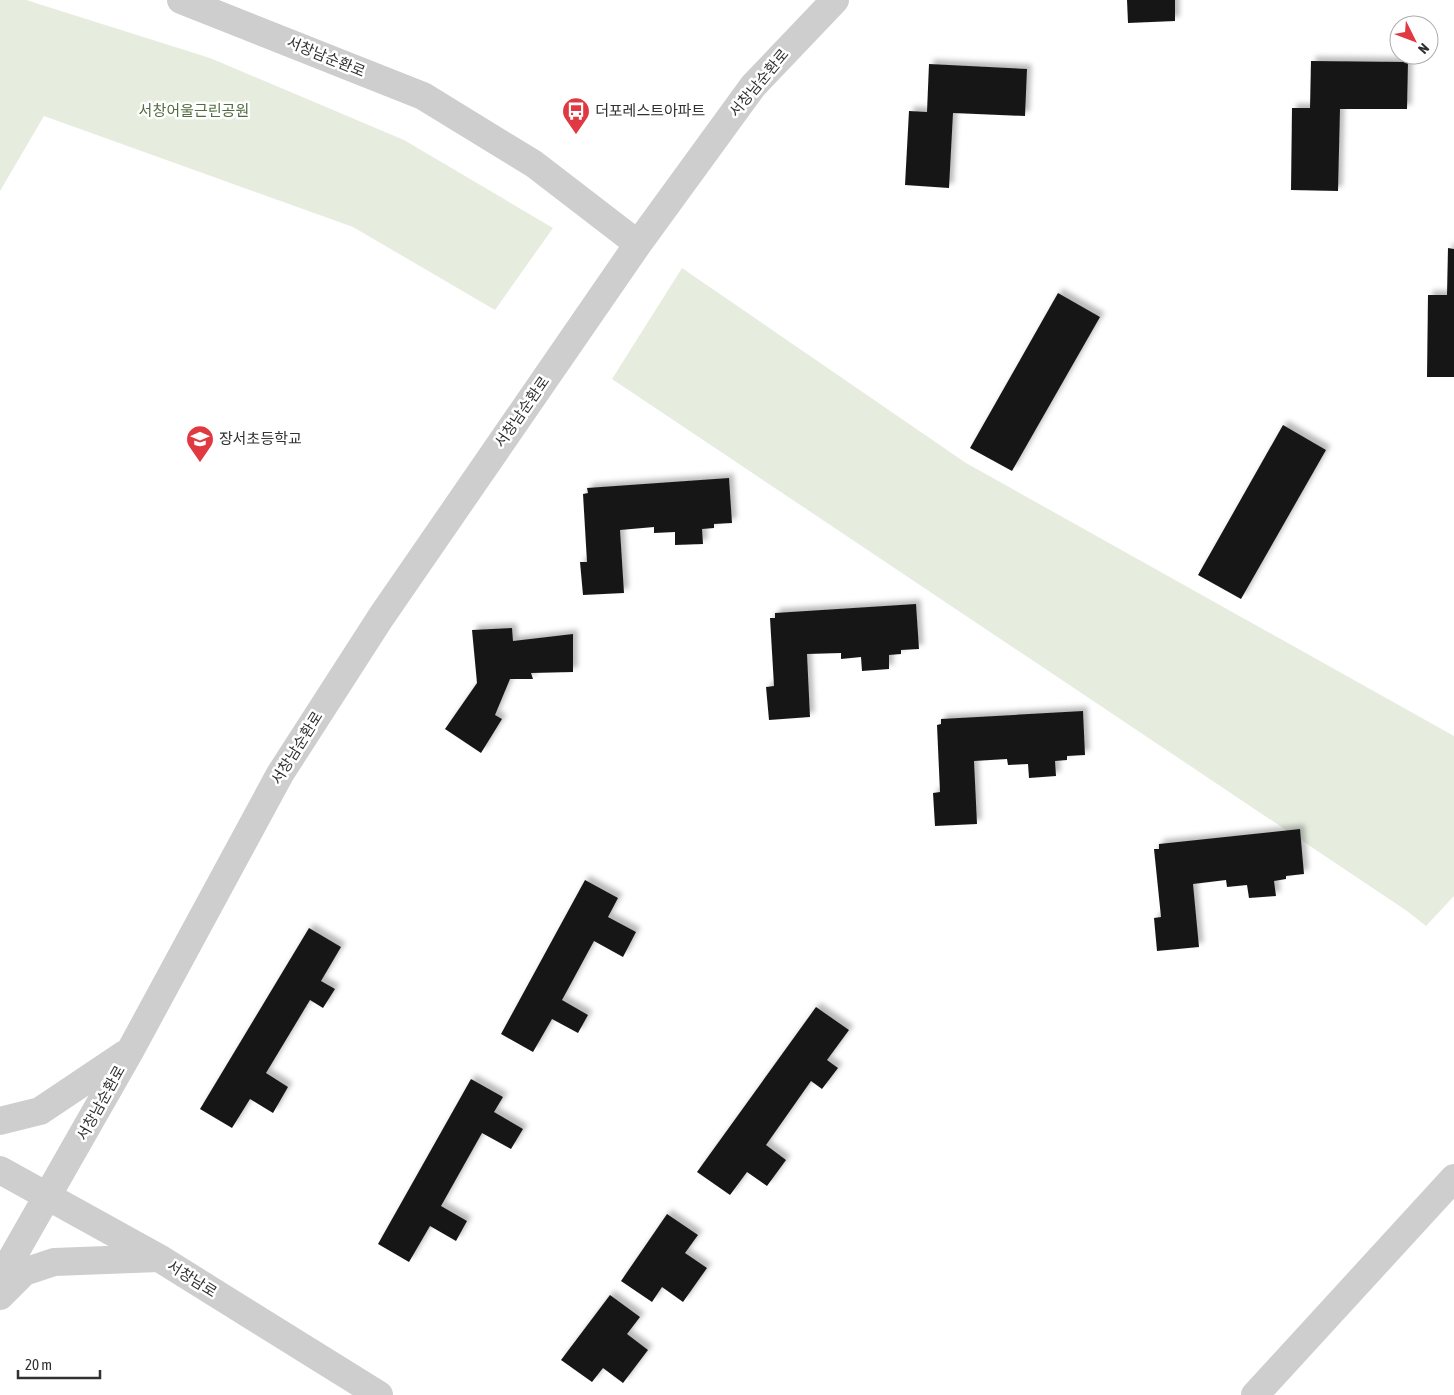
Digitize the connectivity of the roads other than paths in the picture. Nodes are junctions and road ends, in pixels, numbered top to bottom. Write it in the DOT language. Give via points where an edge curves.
graph roads {
  1 [pos="181,0"];
  2 [pos="835,0"];
  3 [pos="638,244"];
  4 [pos="130,1051"];
  5 [pos="0,1121"];
  6 [pos="0,1170"];
  7 [pos="1454,1178"];
  8 [pos="48,1198"];
  9 [pos="159,1258"];
  10 [pos="0,1279"];
  11 [pos="0,1296"];
  12 [pos="379,1395"];
  13 [pos="1255,1395"];
  1 -- 3 [label="street, 서창남순환로" via="423,96 534,164"];
  2 -- 3 [label="street, 서창남순환로" via="753,86"];
  3 -- 4 [label="street, 서창남순환로" via="381,617 280,774"];
  4 -- 5 [label="street" via="40,1110"];
  4 -- 8 [label="street, 서창남순환로"];
  6 -- 8 [label="street, 서창남로"];
  7 -- 13 [label="street"];
  8 -- 9 [label="street, 서창남로"];
  8 -- 10 [label="street, 서창남순환로"];
  9 -- 11 [label="street" via="54,1262 24,1272"];
  9 -- 12 [label="street, 서창남로"];
}
